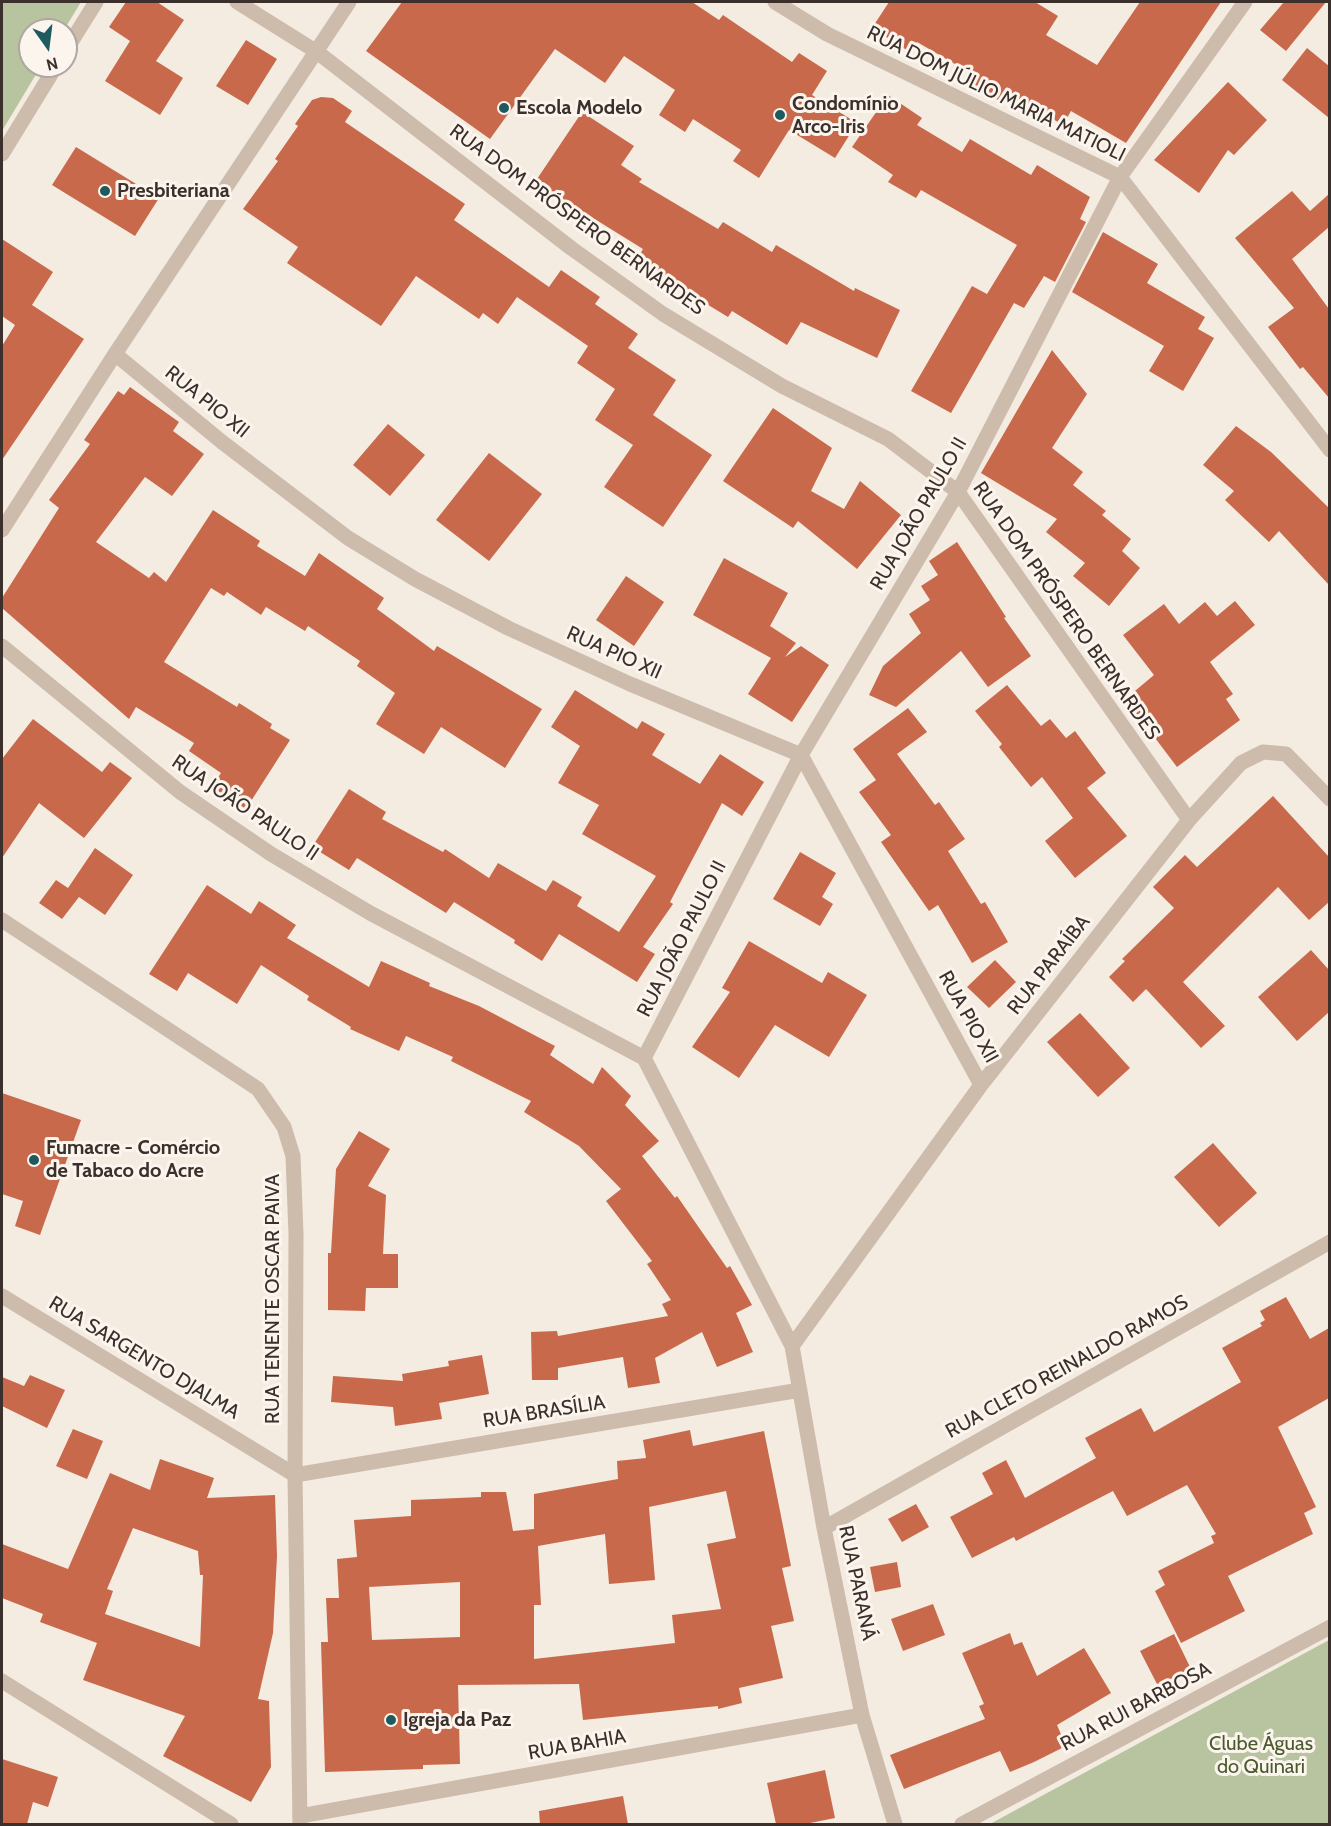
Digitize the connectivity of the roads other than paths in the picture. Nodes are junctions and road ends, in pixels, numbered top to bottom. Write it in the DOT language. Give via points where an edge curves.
graph roads {
  1 [pos="96,2"];
  2 [pos="237,2"];
  3 [pos="349,2"];
  4 [pos="775,2"];
  5 [pos="1245,2"];
  6 [pos="78,31"];
  7 [pos="317,52"];
  8 [pos="49,78"];
  9 [pos="2,154"];
  10 [pos="1120,177"];
  11 [pos="115,354"];
  12 [pos="1329,450"];
  13 [pos="958,492"];
  14 [pos="2,531"];
  15 [pos="2,646"];
  16 [pos="801,755"];
  17 [pos="1329,799"];
  18 [pos="1189,820"];
  19 [pos="2,920"];
  20 [pos="644,1058"];
  21 [pos="981,1085"];
  22 [pos="1329,1242"];
  23 [pos="2,1296"];
  24 [pos="792,1346"];
  25 [pos="800,1390"];
  26 [pos="295,1475"];
  27 [pos="824,1528"];
  28 [pos="1329,1627"];
  29 [pos="2,1681"];
  30 [pos="862,1715"];
  31 [pos="300,1820"];
  32 [pos="231,1824"];
  33 [pos="895,1824"];
  34 [pos="962,1824"];
  1 -- 6 [label="street"];
  2 -- 7 [label="street, RUA DOM PRÓSPERO BERNARDES"];
  3 -- 7 [label="street"];
  4 -- 10 [label="street, RUA DOM JÚLIO MARIA MATIOLI" via="827,34"];
  5 -- 10 [label="street, RUA JOÃO PAULO II"];
  7 -- 11 [label="street"];
  7 -- 13 [label="street, RUA DOM PRÓSPERO BERNARDES" via="663,314 782,386 888,439"];
  8 -- 9 [label="street"];
  10 -- 12 [label="street, RUA DOM JÚLIO MARIA MATIOLI"];
  10 -- 13 [label="street, RUA JOÃO PAULO II"];
  11 -- 14 [label="street"];
  11 -- 16 [label="street, RUA PIO XII" via="348,538 415,579 609,675"];
  13 -- 16 [label="street, RUA JOÃO PAULO II"];
  13 -- 18 [label="street, RUA DOM PRÓSPERO BERNARDES"];
  15 -- 20 [label="street, RUA JOÃO PAULO II" via="180,792 271,854 370,913"];
  16 -- 20 [label="street, RUA JOÃO PAULO II"];
  16 -- 21 [label="street, RUA PIO XII"];
  17 -- 18 [label="street, RUA PARAÍBA" via="1305,771 1280,752 1263,752 1240,763"];
  18 -- 21 [label="street, RUA PARAÍBA"];
  19 -- 26 [label="street, RUA TENENTE OSCAR PAIVA" via="258,1089 284,1127 292,1156 296,1223"];
  20 -- 24 [label="street"];
  21 -- 24 [label="street, RUA PARAÍBA"];
  22 -- 27 [label="street, RUA CLETO REINALDO RAMOS"];
  23 -- 26 [label="street, RUA SARGENTO DJALMA"];
  24 -- 25 [label="street, RUA PARANÁ"];
  25 -- 26 [label="street, RUA BRASÍLIA"];
  25 -- 27 [label="street, RUA PARANÁ"];
  26 -- 31 [label="street, RUA TENENTE OSCAR PAIVA"];
  27 -- 30 [label="street, RUA PARANÁ"];
  28 -- 34 [label="street, RUA RUI BARBOSA"];
  29 -- 32 [label="street"];
  30 -- 31 [label="street, RUA BAHIA"];
  30 -- 33 [label="street, RUA PARANÁ"];
}
